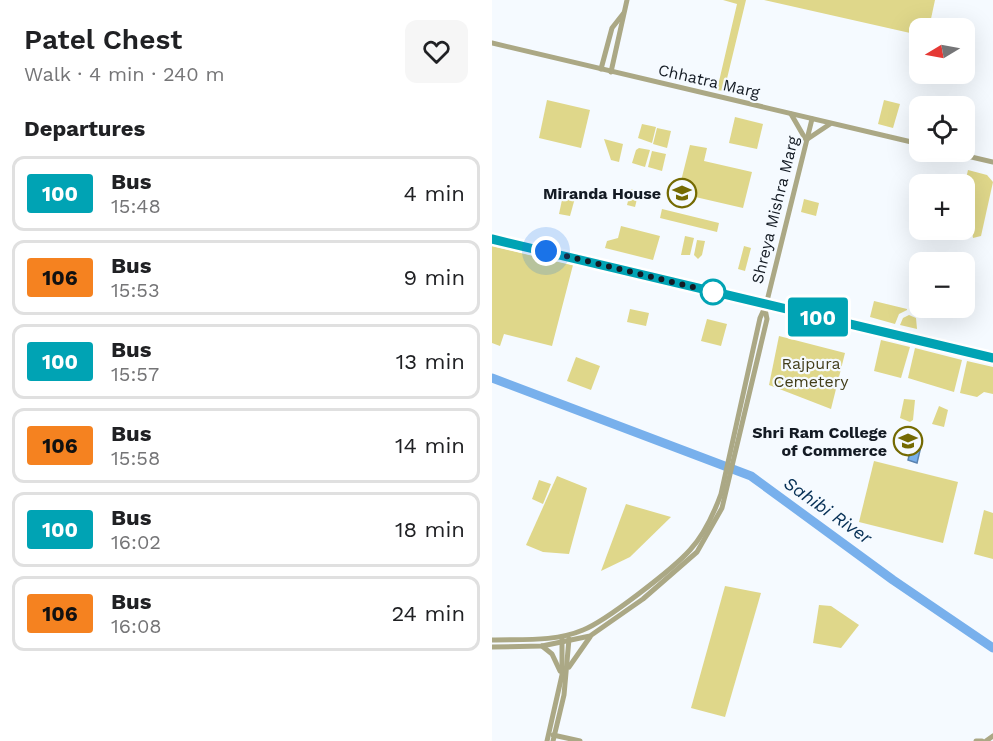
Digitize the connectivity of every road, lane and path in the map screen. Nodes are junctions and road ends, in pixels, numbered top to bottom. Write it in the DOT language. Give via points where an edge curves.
graph roads {
  1 [pos="627,0"];
  2 [pos="624,12"];
  3 [pos="492,44"];
  4 [pos="601,69"];
  5 [pos="611,72"];
  6 [pos="791,114"];
  7 [pos="812,119"];
  8 [pos="832,123"];
  9 [pos="807,140"];
  10 [pos="909,141"];
  11 [pos="975,158"];
  12 [pos="993,162"];
  13 [pos="492,239"];
  14 [pos="766,307"];
  15 [pos="993,358"];
  16 [pos="726,482"];
  17 [pos="569,634"];
  18 [pos="590,636"];
  19 [pos="562,639"];
  20 [pos="492,640"];
  21 [pos="570,641"];
  22 [pos="542,646"];
  23 [pos="492,647"];
  24 [pos="568,669"];
  25 [pos="562,675"];
  26 [pos="993,736"];
  27 [pos="551,739"];
  28 [pos="580,741"];
  29 [pos="975,741"];
  30 [pos="984,741"];
  1 -- 2 [label="street"];
  2 -- 4 [label="street" via="612,28"];
  2 -- 5 [label="street"];
  3 -- 4 [label="street, Chhatra Marg"];
  4 -- 5 [label="street, Chhatra Marg"];
  5 -- 6 [label="street, Chhatra Marg"];
  6 -- 7 [label="street, Chhatra Marg"];
  6 -- 9 [label="street"];
  7 -- 8 [label="street, Chhatra Marg"];
  7 -- 9 [label="street, Shreya Mishra Marg"];
  8 -- 9 [label="street"];
  8 -- 10 [label="street, Chhatra Marg"];
  9 -- 14 [label="street, Shreya Mishra Marg"];
  11 -- 12 [label="street"];
  13 -- 14 [label="street"];
  14 -- 15 [label="street"];
  14 -- 16 [label="street, Shreya Mishra Marg" via="767,319"];
  16 -- 17 [label="street" via="714,512 689,552 592,626"];
  16 -- 18 [label="street" via="722,508 696,552 651,592"];
  17 -- 19 [label="street"];
  17 -- 21 [label="street"];
  18 -- 21 [label="street"];
  18 -- 24 [label="street"];
  19 -- 20 [label="street"];
  19 -- 21 [label="street"];
  19 -- 22 [label="street"];
  19 -- 25 [label="street"];
  21 -- 24 [label="street"];
  22 -- 23 [label="street"];
  22 -- 25 [label="street" via="552,654"];
  24 -- 27 [label="street"];
  25 -- 27 [label="street"];
  26 -- 30 [label="street"];
  27 -- 28 [label="street"];
  29 -- 30 [label="street"];
}
